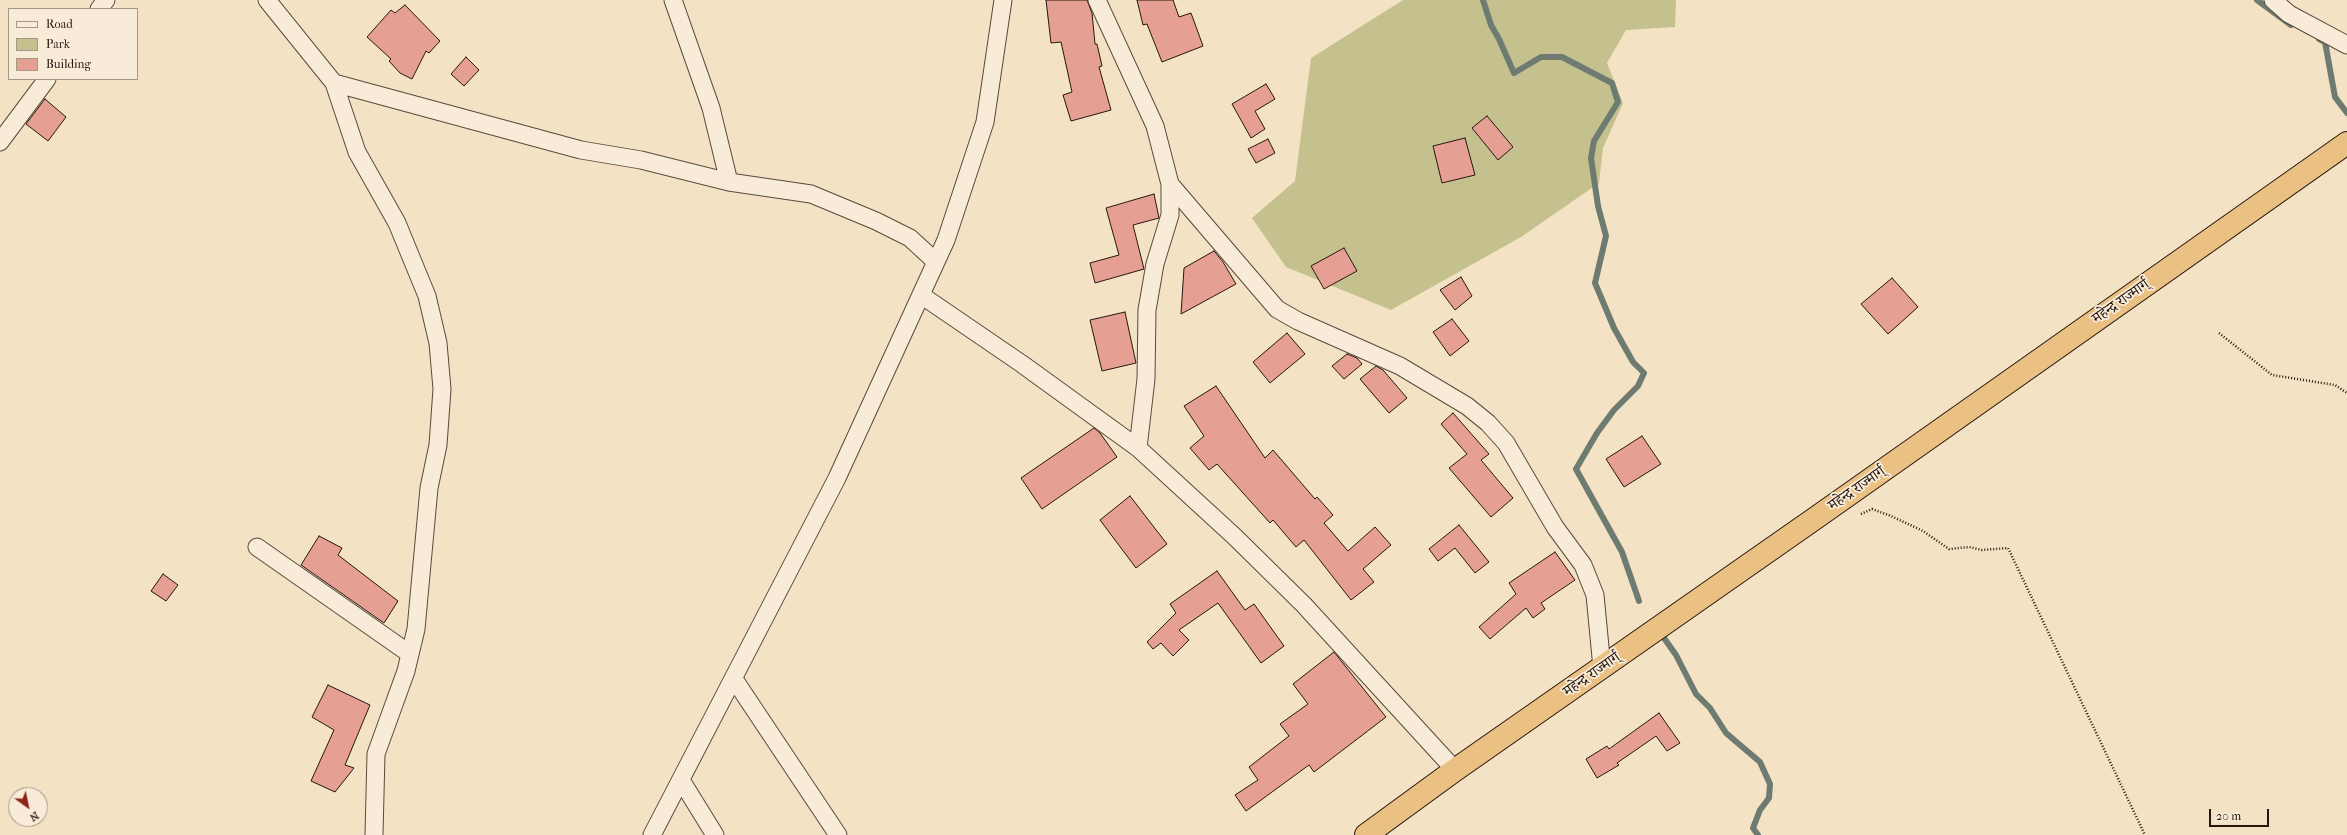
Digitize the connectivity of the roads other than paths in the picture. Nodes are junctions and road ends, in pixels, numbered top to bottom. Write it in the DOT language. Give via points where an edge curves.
graph roads {
  1 [pos="106,0"];
  2 [pos="267,0"];
  3 [pos="673,0"];
  4 [pos="1003,0"];
  5 [pos="1097,0"];
  6 [pos="2273,0"];
  7 [pos="100,8"];
  8 [pos="2347,45"];
  9 [pos="46,80"];
  10 [pos="334,83"];
  11 [pos="0,142"];
  12 [pos="2347,142"];
  13 [pos="729,182"];
  14 [pos="1170,184"];
  15 [pos="935,262"];
  16 [pos="922,295"];
  17 [pos="1138,448"];
  18 [pos="257,547"];
  19 [pos="410,654"];
  20 [pos="1602,668"];
  21 [pos="734,679"];
  22 [pos="1455,770"];
  23 [pos="681,780"];
  24 [pos="374,835"];
  25 [pos="652,835"];
  26 [pos="715,835"];
  27 [pos="838,835"];
  28 [pos="1366,835"];
  1 -- 7 [label="street"];
  2 -- 10 [label="street"];
  3 -- 13 [label="street" via="711,108"];
  4 -- 15 [label="street" via="985,122 961,199"];
  5 -- 14 [label="street" via="1155,126"];
  6 -- 8 [label="street" via="2289,14"];
  9 -- 11 [label="street"];
  10 -- 13 [label="street" via="581,150 641,160"];
  10 -- 19 [label="street" via="357,152 397,223 427,296 438,344 442,389 438,445 429,488 416,629"];
  12 -- 20 [label="highway, महेन्द्र राज्मार्ग्"];
  13 -- 15 [label="street" via="811,194 910,238"];
  14 -- 17 [label="street" via="1170,215 1155,264 1147,310 1146,379"];
  14 -- 20 [label="street" via="1278,309 1298,321 1400,366 1467,406 1488,422 1506,443 1555,526 1583,565 1595,595"];
  15 -- 16 [label="street"];
  16 -- 17 [label="street"];
  16 -- 21 [label="street" via="837,478"];
  17 -- 22 [label="street" via="1230,532 1304,605"];
  18 -- 19 [label="street"];
  19 -- 24 [label="street" via="376,754"];
  20 -- 22 [label="highway, महेन्द्र राज्मार्ग्"];
  21 -- 23 [label="street"];
  21 -- 27 [label="street"];
  22 -- 28 [label="highway, महेन्द्र राज्मार्ग्"];
  23 -- 25 [label="street"];
  23 -- 26 [label="street"];
}
